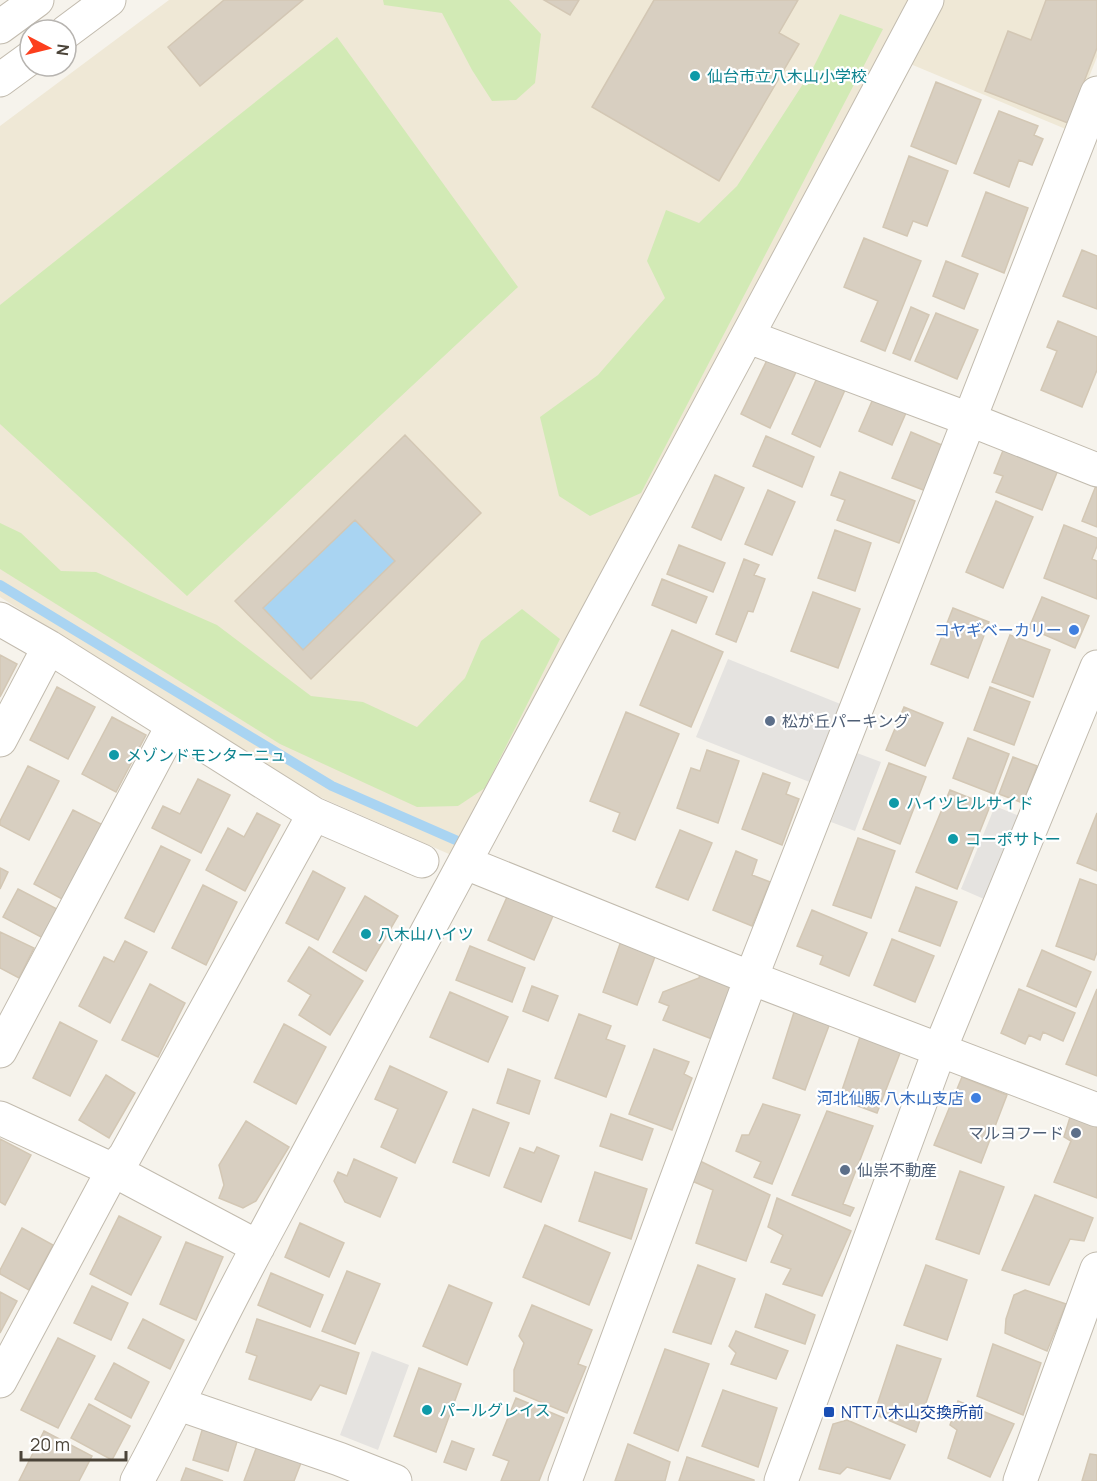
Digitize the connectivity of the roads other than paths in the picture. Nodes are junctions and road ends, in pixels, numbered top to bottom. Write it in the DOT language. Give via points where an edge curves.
graph roads {
  1 [pos="37,0"];
  2 [pos="109,0"];
  3 [pos="927,0"];
  4 [pos="78,23"];
  5 [pos="0,27"];
  6 [pos="18,67"];
  7 [pos="0,80"];
  8 [pos="1097,93"];
  9 [pos="748,337"];
  10 [pos="971,420"];
  11 [pos="1097,470"];
  12 [pos="0,619"];
  13 [pos="49,647"];
  14 [pos="1097,668"];
  15 [pos="173,725"];
  16 [pos="0,740"];
  17 [pos="314,814"];
  18 [pos="422,861"];
  19 [pos="466,863"];
  20 [pos="751,978"];
  21 [pos="940,1049"];
  22 [pos="0,1051"];
  23 [pos="1097,1110"];
  24 [pos="0,1118"];
  25 [pos="113,1170"];
  26 [pos="258,1247"];
  27 [pos="1097,1269"];
  28 [pos="0,1381"];
  29 [pos="179,1404"];
  30 [pos="335,1470"];
  31 [pos="137,1481"];
  32 [pos="395,1481"];
  33 [pos="565,1481"];
  34 [pos="781,1481"];
  35 [pos="1020,1481"];
  1 -- 5 [label="street"];
  2 -- 4 [label="street"];
  3 -- 9 [label="street"];
  6 -- 7 [label="street"];
  8 -- 10 [label="street"];
  9 -- 10 [label="street"];
  9 -- 19 [label="street"];
  10 -- 11 [label="street"];
  10 -- 20 [label="street"];
  12 -- 13 [label="street"];
  13 -- 15 [label="street"];
  13 -- 16 [label="street"];
  14 -- 21 [label="street"];
  15 -- 17 [label="street"];
  15 -- 22 [label="street"];
  17 -- 18 [label="street"];
  17 -- 25 [label="street" via="125,1156"];
  19 -- 20 [label="street"];
  19 -- 26 [label="street"];
  20 -- 21 [label="street"];
  20 -- 33 [label="street"];
  21 -- 23 [label="street"];
  21 -- 34 [label="street"];
  24 -- 25 [label="street"];
  25 -- 26 [label="street"];
  25 -- 28 [label="street"];
  26 -- 29 [label="street"];
  27 -- 35 [label="street"];
  29 -- 30 [label="street"];
  29 -- 31 [label="street"];
  30 -- 32 [label="street"];
}
